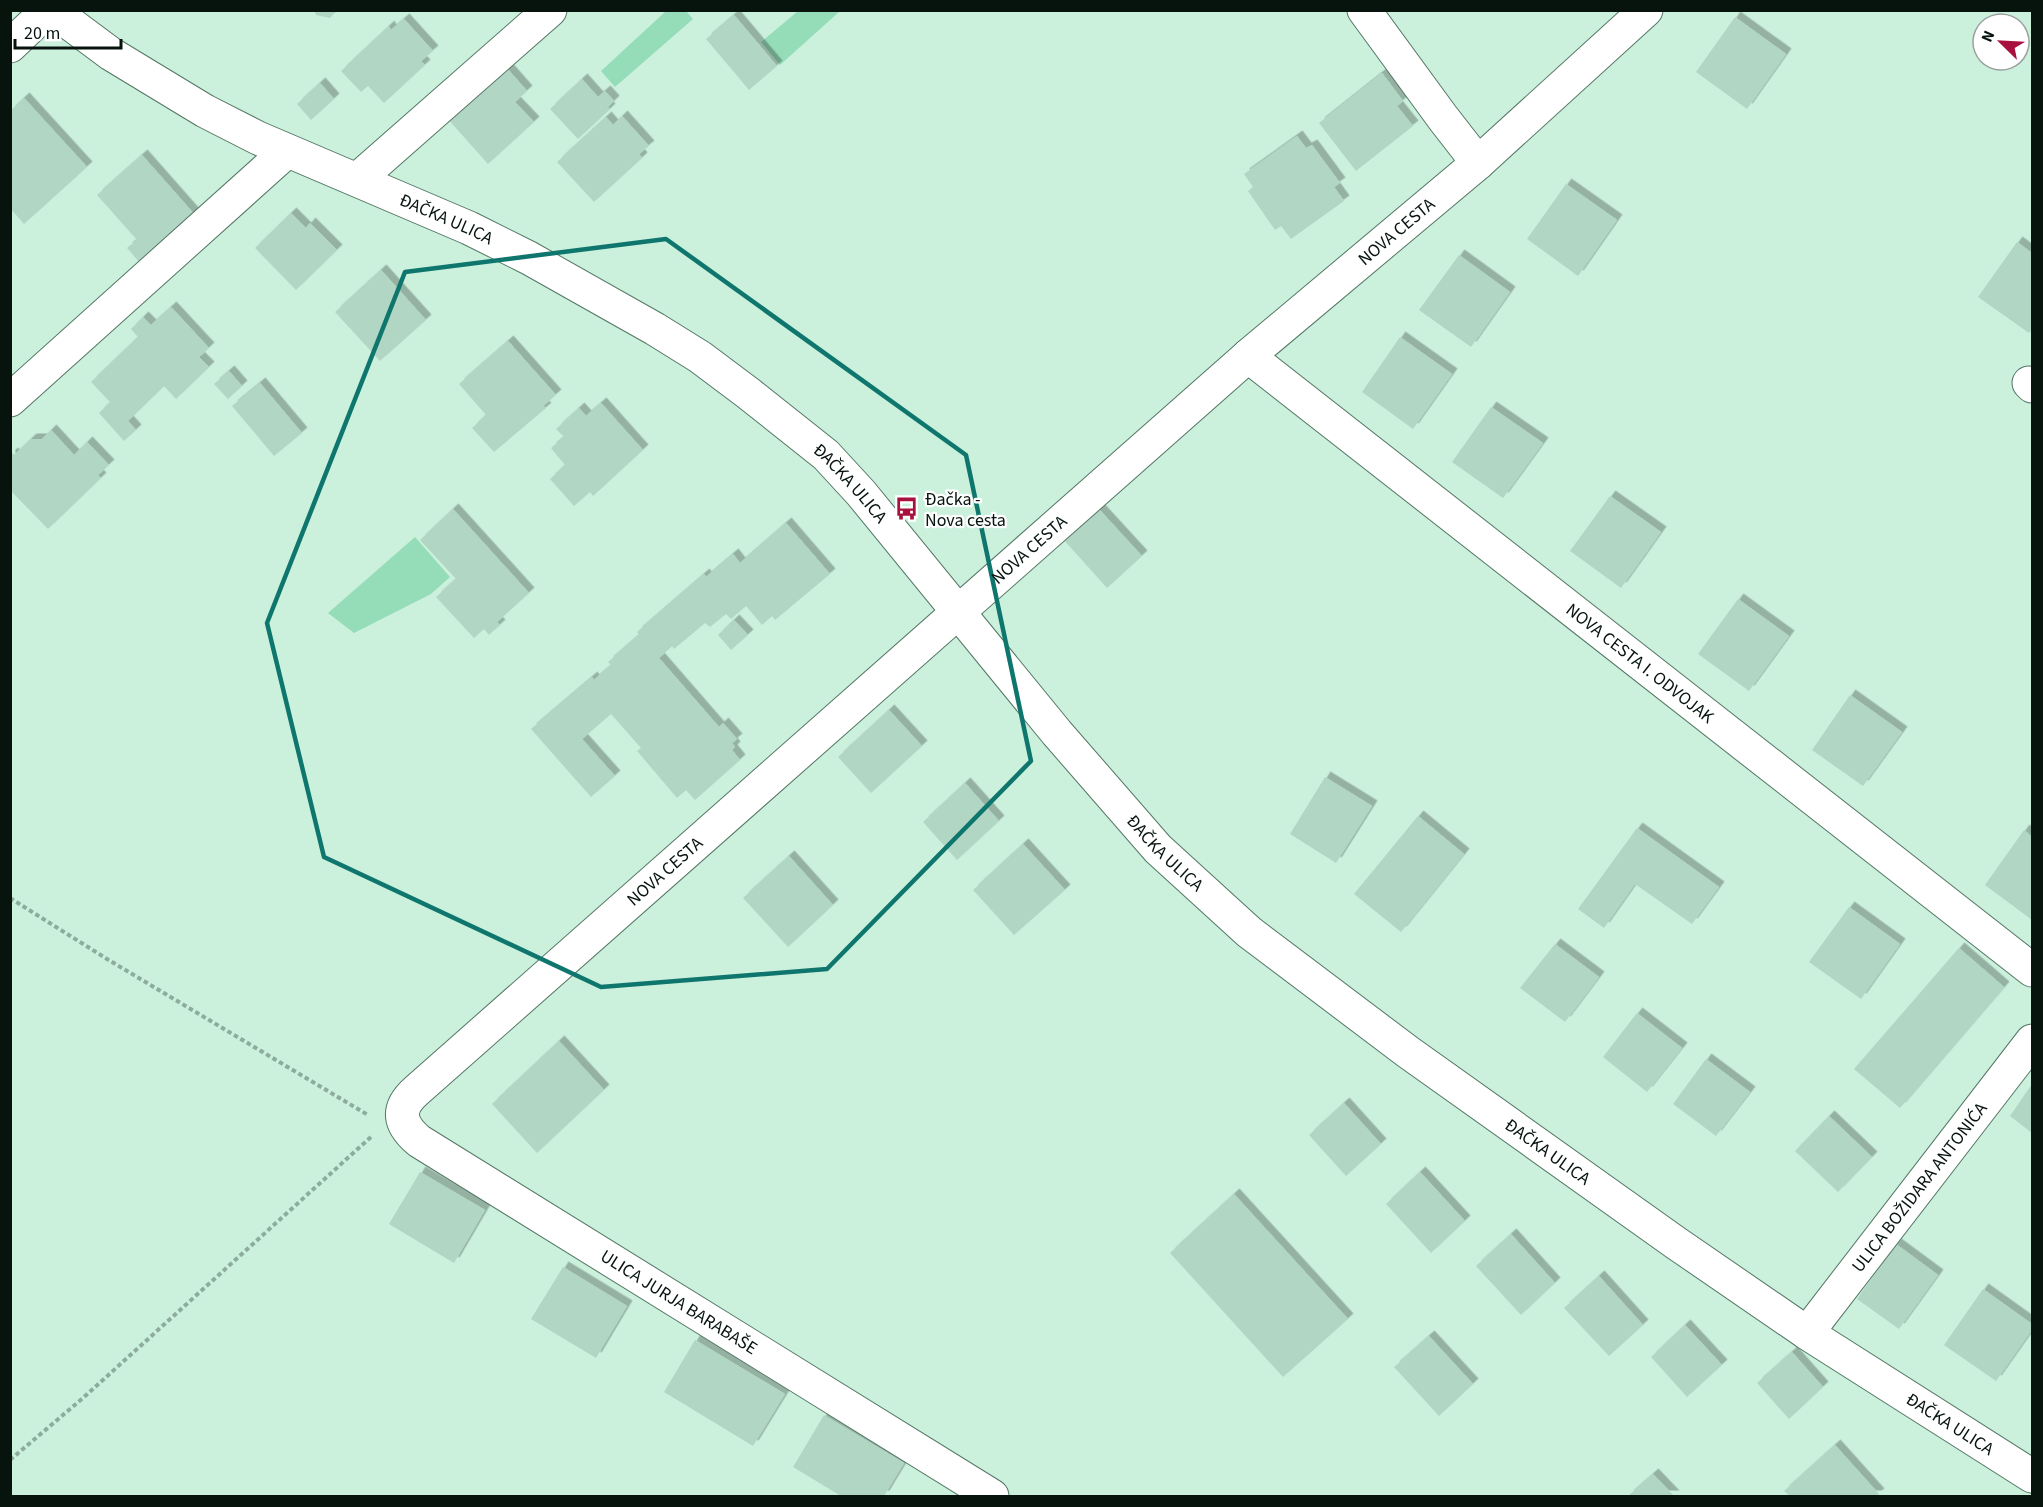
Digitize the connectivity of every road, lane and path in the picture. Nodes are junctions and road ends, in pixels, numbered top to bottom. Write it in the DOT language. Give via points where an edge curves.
graph roads {
  1 [pos="550,10"];
  2 [pos="1364,10"];
  3 [pos="1646,10"];
  4 [pos="65,14"];
  5 [pos="10,46"];
  6 [pos="287,151"];
  7 [pos="1478,163"];
  8 [pos="358,179"];
  9 [pos="1248,356"];
  10 [pos="10,400"];
  11 [pos="958,612"];
  12 [pos="10,898"];
  13 [pos="2032,970"];
  14 [pos="2032,1041"];
  15 [pos="401,1111"];
  16 [pos="1807,1333"];
  17 [pos="10,1460"];
  18 [pos="2032,1476"];
  19 [pos="992,1497"];
  1 -- 8 [label="street"];
  2 -- 7 [label="street"];
  3 -- 7 [label="street, NOVA CESTA"];
  4 -- 5 [label="street, ĐAČKA ULICA"];
  4 -- 6 [label="street, ĐAČKA ULICA" via="111,54 205,111"];
  6 -- 8 [label="street, ĐAČKA ULICA"];
  6 -- 10 [label="street"];
  7 -- 9 [label="street, NOVA CESTA"];
  8 -- 11 [label="street, ĐAČKA ULICA" via="529,258 700,357 826,455"];
  9 -- 11 [label="street, NOVA CESTA"];
  9 -- 13 [label="street, NOVA CESTA I. ODVOJAK"];
  11 -- 15 [label="street, NOVA CESTA"];
  11 -- 16 [label="street, ĐAČKA ULICA" via="1158,849 1249,932 1408,1052"];
  12 -- 15 [label="path" via="107,959"];
  14 -- 16 [label="street, ULICA BOŽIDARA ANTONIĆA"];
  15 -- 17 [label="path"];
  15 -- 19 [label="street, ULICA JURJA BARABAŠE" via="409,1132 419,1141"];
  16 -- 18 [label="street, ĐAČKA ULICA"];
}
